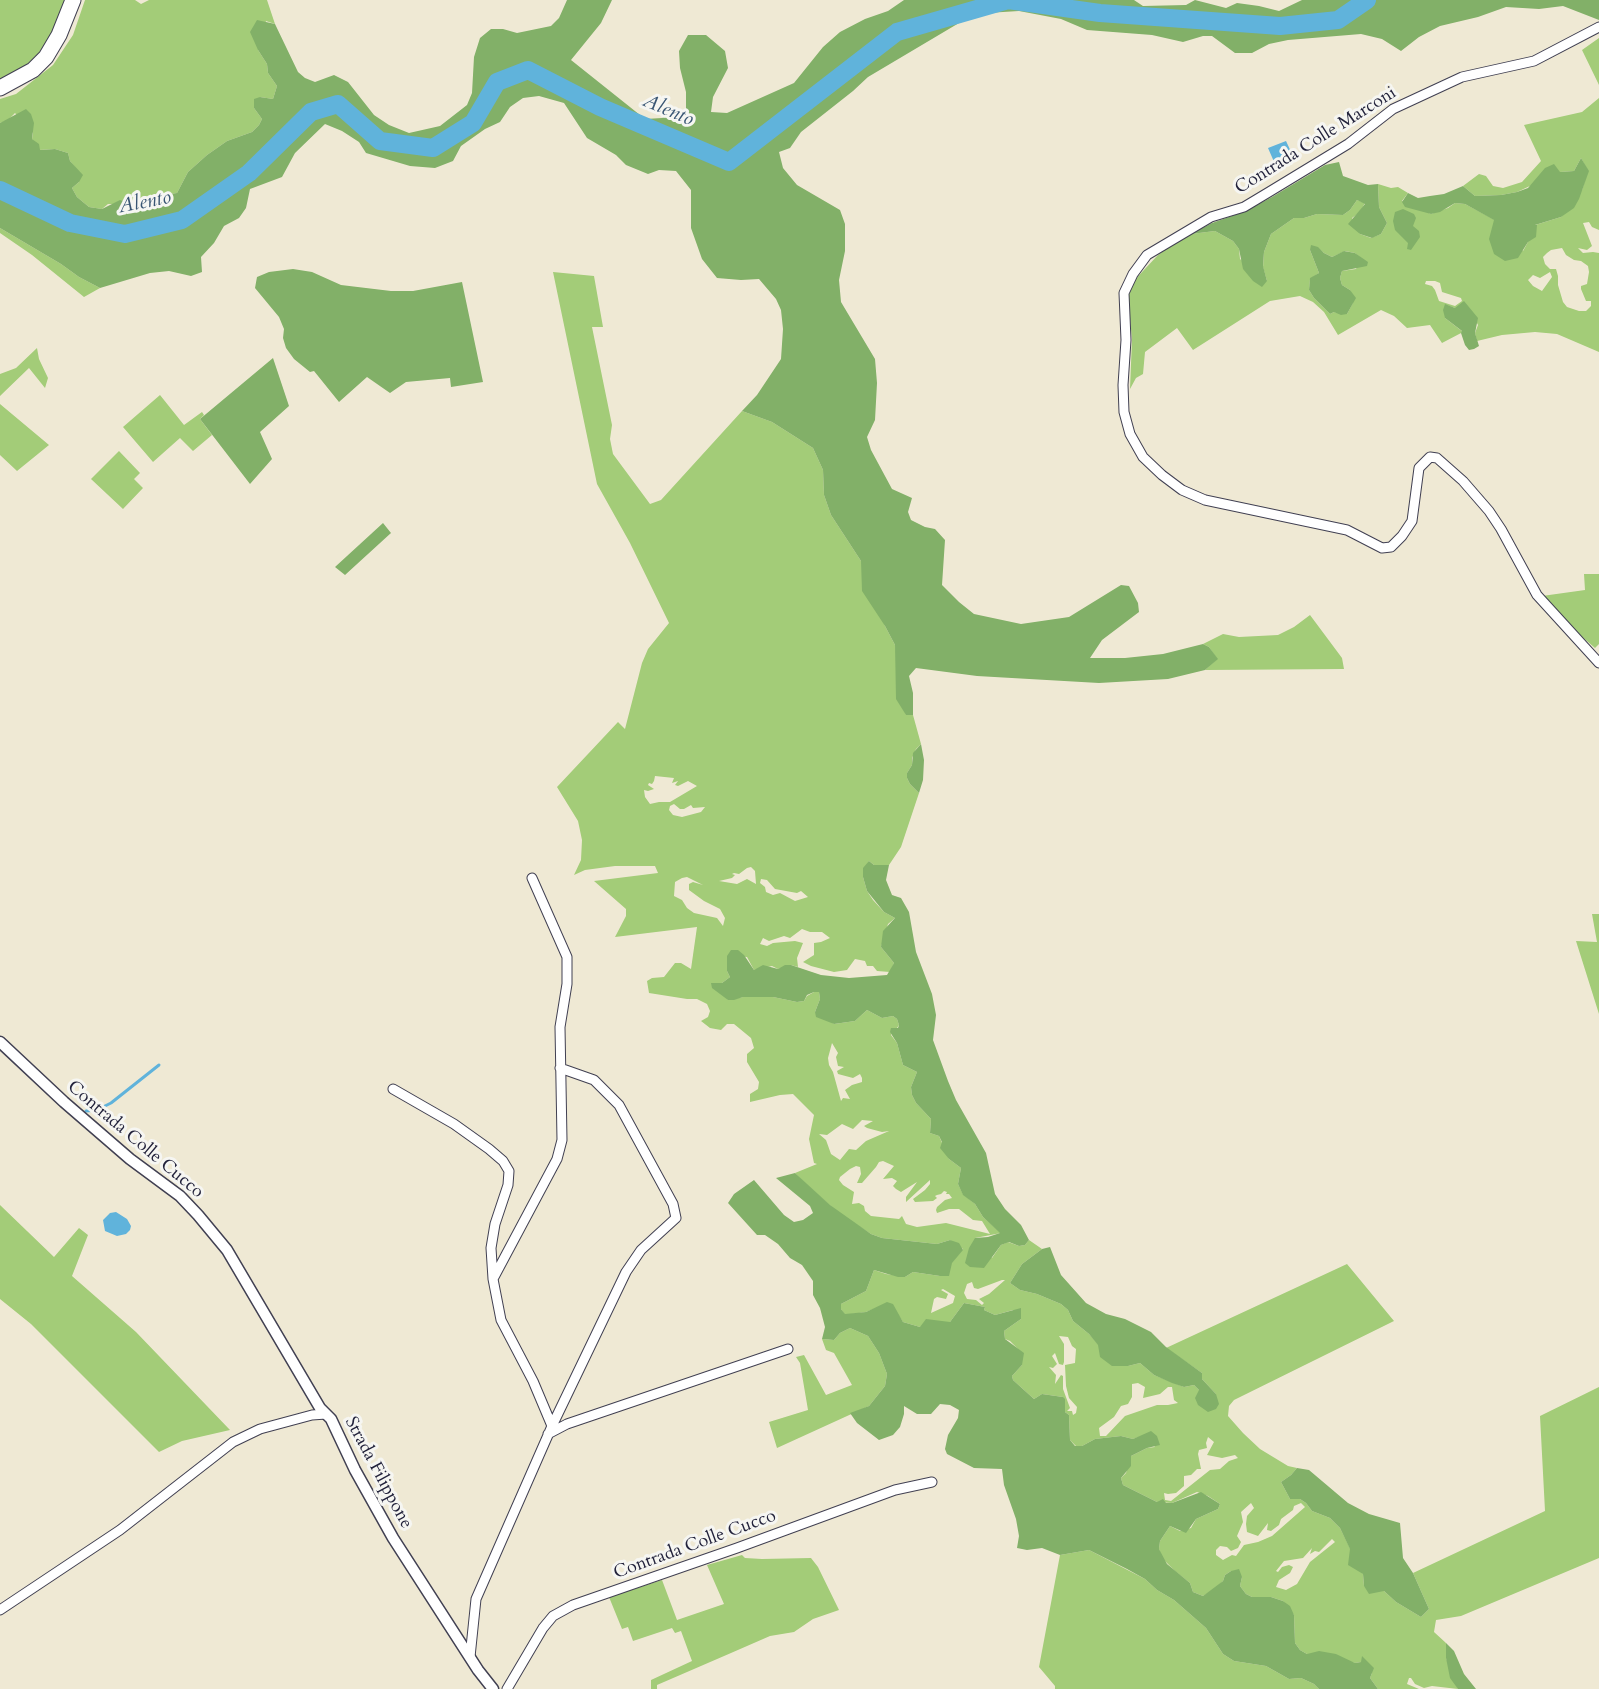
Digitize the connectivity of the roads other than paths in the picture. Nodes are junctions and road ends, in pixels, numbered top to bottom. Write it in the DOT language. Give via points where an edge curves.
graph roads {
  1 [pos="70,5"];
  2 [pos="1599,27"];
  3 [pos="0,88"];
  4 [pos="1599,663"];
  5 [pos="532,878"];
  6 [pos="0,1042"];
  7 [pos="560,1068"];
  8 [pos="393,1089"];
  9 [pos="493,1279"];
  10 [pos="788,1349"];
  11 [pos="326,1414"];
  12 [pos="550,1430"];
  13 [pos="932,1482"];
  14 [pos="0,1610"];
  15 [pos="470,1657"];
  16 [pos="493,1689"];
  17 [pos="507,1689"];
  1 -- 3 [label="highway" via="46,57 33,70"];
  2 -- 4 [label="street, Contrada Colle Marconi" via="1534,61 1462,77 1393,109 1348,144 1244,207 1211,217 1147,255 1124,293 1126,340 1122,385 1130,434 1143,456 1182,490 1205,500 1347,530 1382,548 1391,547 1412,521 1419,468 1430,457 1437,458 1489,511 1537,595"];
  5 -- 7 [label="street" via="567,957"];
  6 -- 11 [label="street, Contrada Colle Cucco" via="64,1102 198,1215 226,1250"];
  7 -- 9 [label="street" via="562,1140 556,1159"];
  7 -- 12 [label="street" via="594,1080 619,1105 673,1204 676,1218 641,1250 626,1272"];
  8 -- 9 [label="street" via="454,1124 503,1161 509,1171 491,1248"];
  9 -- 12 [label="street" via="501,1320 534,1381"];
  10 -- 12 [label="street"];
  11 -- 14 [label="street, Strada Filippone" via="260,1429 233,1442 120,1530"];
  11 -- 15 [label="street, Strada Filippone" via="393,1538"];
  12 -- 15 [label="street" via="477,1599"];
  13 -- 17 [label="street, Contrada Colle Cucco" via="895,1490 573,1605 553,1616 543,1628"];
  15 -- 16 [label="street, Strada Filippone"];
}
